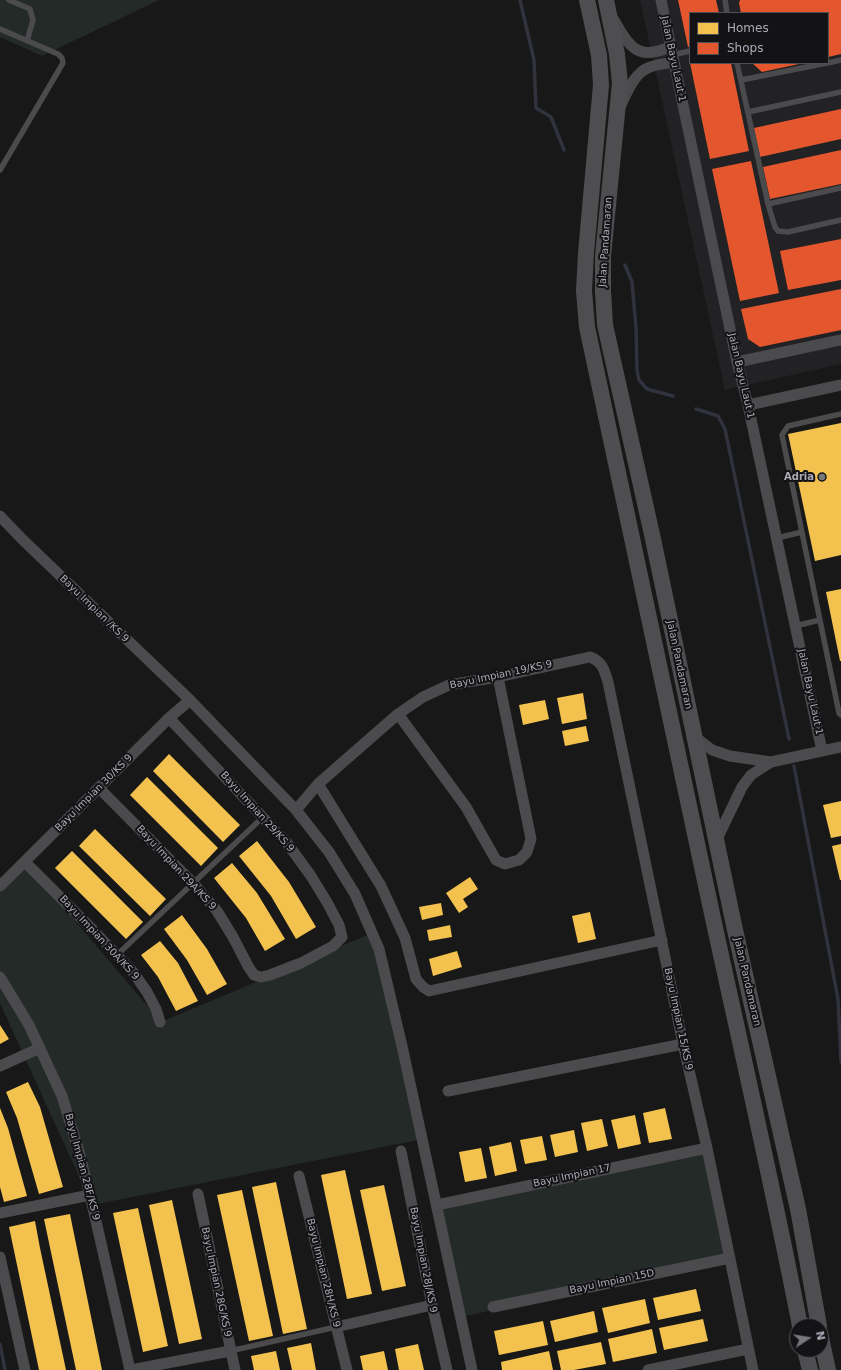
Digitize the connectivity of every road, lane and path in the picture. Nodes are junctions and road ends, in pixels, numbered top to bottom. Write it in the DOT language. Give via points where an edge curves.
graph roads {
  1 [pos="9,0"];
  2 [pos="587,0"];
  3 [pos="661,0"];
  4 [pos="725,0"];
  5 [pos="608,6"];
  6 [pos="727,12"];
  7 [pos="0,29"];
  8 [pos="27,41"];
  9 [pos="689,51"];
  10 [pos="672,55"];
  11 [pos="841,60"];
  12 [pos="829,63"];
  13 [pos="737,64"];
  14 [pos="823,64"];
  15 [pos="741,80"];
  16 [pos="841,92"];
  17 [pos="748,112"];
  18 [pos="617,114"];
  19 [pos="0,170"];
  20 [pos="841,188"];
  21 [pos="768,204"];
  22 [pos="841,220"];
  23 [pos="841,340"];
  24 [pos="737,362"];
  25 [pos="841,385"];
  26 [pos="748,405"];
  27 [pos="841,414"];
  28 [pos="0,516"];
  29 [pos="802,532"];
  30 [pos="777,538"];
  31 [pos="820,620"];
  32 [pos="795,626"];
  33 [pos="603,668"];
  34 [pos="498,677"];
  35 [pos="190,700"];
  36 [pos="398,714"];
  37 [pos="841,715"];
  38 [pos="169,718"];
  39 [pos="694,736"];
  40 [pos="841,747"];
  41 [pos="822,751"];
  42 [pos="771,762"];
  43 [pos="318,784"];
  44 [pos="99,788"];
  45 [pos="296,810"];
  46 [pos="264,817"];
  47 [pos="716,841"];
  48 [pos="25,862"];
  49 [pos="194,884"];
  50 [pos="0,886"];
  51 [pos="662,940"];
  52 [pos="117,955"];
  53 [pos="301,963"];
  54 [pos="0,977"];
  55 [pos="160,1022"];
  56 [pos="683,1044"];
  57 [pos="40,1048"];
  58 [pos="0,1066"];
  59 [pos="448,1091"];
  60 [pos="707,1148"];
  61 [pos="401,1151"];
  62 [pos="299,1176"];
  63 [pos="198,1194"];
  64 [pos="90,1195"];
  65 [pos="437,1205"];
  66 [pos="0,1213"];
  67 [pos="0,1257"];
  68 [pos="730,1258"];
  69 [pos="432,1305"];
  70 [pos="493,1307"];
  71 [pos="798,1318"];
  72 [pos="818,1318"];
  73 [pos="336,1327"];
  74 [pos="748,1349"];
  75 [pos="230,1351"];
  76 [pos="807,1358"];
  77 [pos="825,1358"];
  78 [pos="25,1370"];
  79 [pos="130,1370"];
  80 [pos="235,1370"];
  81 [pos="347,1370"];
  82 [pos="447,1370"];
  83 [pos="472,1370"];
  84 [pos="648,1370"];
  85 [pos="752,1370"];
  86 [pos="810,1370"];
  87 [pos="828,1370"];
  1 -- 8 [label="lane" via="30,9 33,20"];
  2 -- 71 [label="main road, Jalan Pandamaran" via="599,55 601,85 586,254 584,291 587,327"];
  3 -- 10 [label="street, Jalan Bayu Laut 1"];
  4 -- 6 [label="lane"];
  5 -- 10 [label="street" via="632,47 643,52"];
  5 -- 18 [label="main road, Jalan Pandamaran" via="620,83"];
  7 -- 8 [label="lane"];
  8 -- 19 [label="lane" via="58,54 63,63"];
  9 -- 10 [label="lane"];
  10 -- 18 [label="street" via="658,65 644,70 631,84"];
  10 -- 24 [label="street, Jalan Bayu Laut 1"];
  11 -- 12 [label="lane"];
  13 -- 15 [label="lane"];
  14 -- 15 [label="lane"];
  15 -- 17 [label="lane"];
  16 -- 17 [label="lane"];
  17 -- 21 [label="lane"];
  18 -- 39 [label="main road, Jalan Pandamaran" via="604,256 605,325"];
  20 -- 21 [label="lane"];
  21 -- 22 [label="lane" via="778,230 788,232"];
  23 -- 24 [label="street"];
  24 -- 26 [label="street, Jalan Bayu Laut 1"];
  25 -- 26 [label="street"];
  26 -- 30 [label="street, Jalan Bayu Laut 1"];
  27 -- 29 [label="lane" via="788,426 782,435"];
  28 -- 35 [label="street, Bayu Impian /KS 9"];
  29 -- 30 [label="lane"];
  29 -- 31 [label="lane"];
  30 -- 32 [label="street, Jalan Bayu Laut 1"];
  31 -- 32 [label="lane"];
  31 -- 37 [label="lane"];
  32 -- 41 [label="street, Jalan Bayu Laut 1"];
  33 -- 34 [label="street, Bayu Impian 19/KS 9" via="597,660 590,657"];
  33 -- 51 [label="street, Bayu Impian 15/KS 9"];
  34 -- 36 [label="street, Bayu Impian 19/KS 9" via="449,685 423,696"];
  34 -- 36 [label="street" via="531,839 527,852 519,860 505,864 496,860 466,807"];
  35 -- 38 [label="street, Bayu Impian 30/KS 9"];
  35 -- 45 [label="street, Bayu Impian /KS 9"];
  36 -- 43 [label="street, Bayu Impian 19/KS 9"];
  38 -- 44 [label="street, Bayu Impian 30/KS 9"];
  38 -- 46 [label="street, Bayu Impian 29/KS 9"];
  39 -- 42 [label="street" via="712,750 730,756"];
  39 -- 47 [label="main road, Jalan Pandamaran"];
  40 -- 41 [label="street"];
  41 -- 42 [label="street"];
  42 -- 47 [label="street" via="750,775"];
  43 -- 45 [label="street, Bayu Impian 19/KS 9"];
  43 -- 51 [label="street" via="381,886 405,938 416,979 429,991"];
  44 -- 48 [label="street, Bayu Impian 30/KS 9"];
  44 -- 49 [label="street, Bayu Impian 29A/KS 9"];
  45 -- 65 [label="street, Bayu Impian /KS 9" via="329,852 355,894 379,950"];
  46 -- 49 [label="lane"];
  46 -- 53 [label="street, Bayu Impian 29/KS 9" via="311,876 339,925 342,937 338,942"];
  47 -- 72 [label="main road, Jalan Pandamaran" via="798,1209"];
  48 -- 50 [label="street, Bayu Impian 30/KS 9"];
  48 -- 52 [label="street, Bayu Impian 30A/KS 9"];
  49 -- 52 [label="lane"];
  49 -- 53 [label="street, Bayu Impian 29A/KS 9" via="217,911 254,975 270,975"];
  51 -- 56 [label="street, Bayu Impian 15/KS 9"];
  52 -- 55 [label="street, Bayu Impian 30A/KS 9" via="147,992"];
  54 -- 57 [label="street, Bayu Impian 28F/KS 9"];
  56 -- 59 [label="street"];
  56 -- 60 [label="street, Bayu Impian 15/KS 9"];
  57 -- 58 [label="street"];
  57 -- 64 [label="street, Bayu Impian 28F/KS 9" via="62,1096"];
  60 -- 65 [label="street, Bayu Impian 17"];
  60 -- 68 [label="street, Bayu Impian 15/KS 9"];
  61 -- 69 [label="street, Bayu Impian 28J/KS 9"];
  62 -- 73 [label="street, Bayu Impian 28H/KS 9"];
  63 -- 75 [label="street, Bayu Impian 28G/KS 9"];
  64 -- 66 [label="street"];
  64 -- 79 [label="street, Bayu Impian 28F/KS 9"];
  65 -- 83 [label="street, Bayu Impian /KS 9"];
  67 -- 78 [label="street"];
  68 -- 70 [label="street, Bayu Impian 15D"];
  68 -- 74 [label="street, Bayu Impian 15/KS 9"];
  69 -- 73 [label="street"];
  69 -- 82 [label="street, Bayu Impian 28J/KS 9"];
  73 -- 75 [label="lane"];
  73 -- 81 [label="street, Bayu Impian 28H/KS 9"];
  74 -- 84 [label="street"];
  74 -- 85 [label="street, Bayu Impian 15/KS 9"];
  75 -- 79 [label="street"];
  75 -- 80 [label="street, Bayu Impian 28G/KS 9"];
  76 -- 86 [label="main road"];
  77 -- 87 [label="main road"];
}
